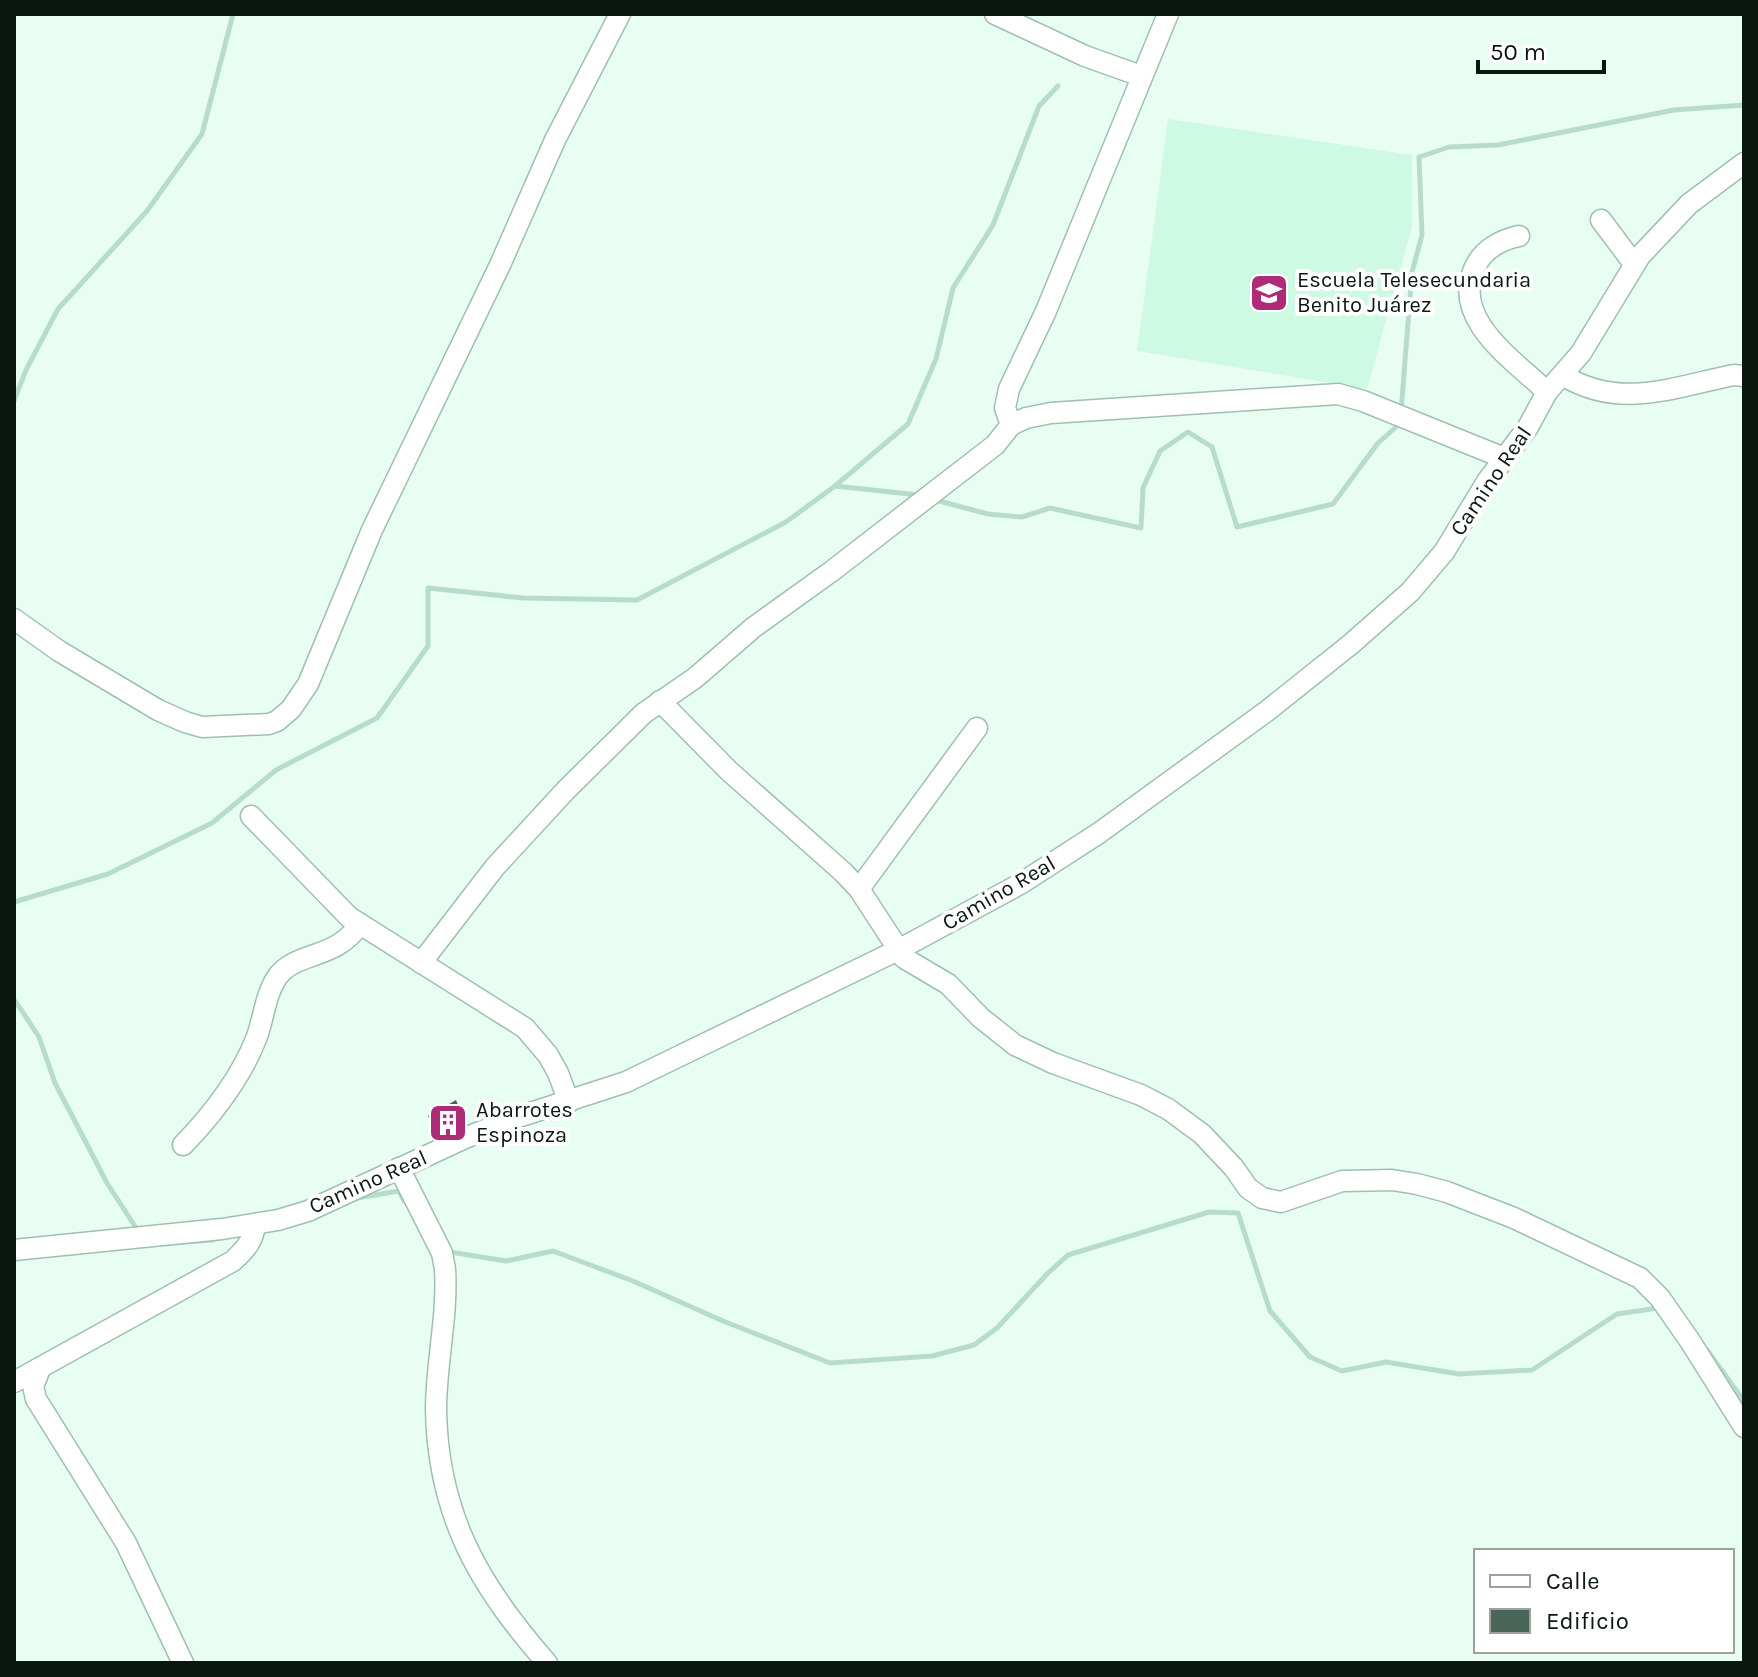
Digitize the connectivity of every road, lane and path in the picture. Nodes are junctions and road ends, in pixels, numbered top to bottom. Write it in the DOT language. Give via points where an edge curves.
graph roads {
  1 [pos="620,14"];
  2 [pos="995,14"];
  3 [pos="1168,14"];
  4 [pos="1141,76"];
  5 [pos="1744,163"];
  6 [pos="1601,220"];
  7 [pos="1519,236"];
  8 [pos="1634,264"];
  9 [pos="1564,376"];
  10 [pos="1744,376"];
  11 [pos="1547,392"];
  12 [pos="1011,425"];
  13 [pos="1504,458"];
  14 [pos="14,619"];
  15 [pos="660,701"];
  16 [pos="977,728"];
  17 [pos="251,816"];
  18 [pos="859,889"];
  19 [pos="359,925"];
  20 [pos="898,950"];
  21 [pos="421,963"];
  22 [pos="569,1102"];
  23 [pos="183,1145"];
  24 [pos="399,1168"];
  25 [pos="255,1224"];
  26 [pos="14,1250"];
  27 [pos="40,1369"];
  28 [pos="14,1382"];
  29 [pos="1744,1427"];
  30 [pos="183,1663"];
  31 [pos="547,1663"];
  1 -- 14 [label="street" via="555,140 372,530 308,684 291,709 269,724 202,727 185,722 59,651"];
  2 -- 4 [label="street"];
  3 -- 4 [label="street"];
  4 -- 12 [label="street" via="1009,389 1005,408"];
  5 -- 8 [label="street, Camino Real" via="1689,204"];
  6 -- 8 [label="street"];
  7 -- 11 [label="street" via="1490,248 1476,263 1469,304 1484,331"];
  8 -- 9 [label="street, Camino Real"];
  9 -- 10 [label="street" via="1593,391 1621,396"];
  9 -- 11 [label="street, Camino Real"];
  11 -- 13 [label="street, Camino Real"];
  12 -- 13 [label="street" via="1051,413 1338,394"];
  12 -- 15 [label="street" via="995,445"];
  13 -- 20 [label="street, Camino Real" via="1434,565 1351,644 1099,833 1020,884"];
  15 -- 18 [label="street"];
  15 -- 21 [label="street" via="495,867"];
  16 -- 18 [label="street"];
  17 -- 19 [label="street"];
  18 -- 20 [label="street"];
  19 -- 21 [label="street"];
  19 -- 23 [label="street" via="330,951 293,963 279,975 243,1066 205,1123"];
  20 -- 22 [label="street, Camino Real" via="626,1082"];
  20 -- 29 [label="street" via="948,984 1022,1049 1141,1095 1188,1122 1262,1198 1281,1202 1342,1181 1417,1184 1514,1218 1640,1278 1660,1298"];
  21 -- 22 [label="street" via="525,1028 548,1055"];
  22 -- 24 [label="street, Camino Real" via="515,1118"];
  24 -- 25 [label="street, Camino Real" via="308,1211"];
  24 -- 31 [label="street" via="445,1269 436,1412 443,1473 456,1519 489,1590"];
  25 -- 26 [label="street, Camino Real"];
  25 -- 27 [label="street" via="252,1238 233,1261"];
  27 -- 28 [label="street"];
  27 -- 30 [label="street" via="33,1386 36,1399 126,1543"];
}
